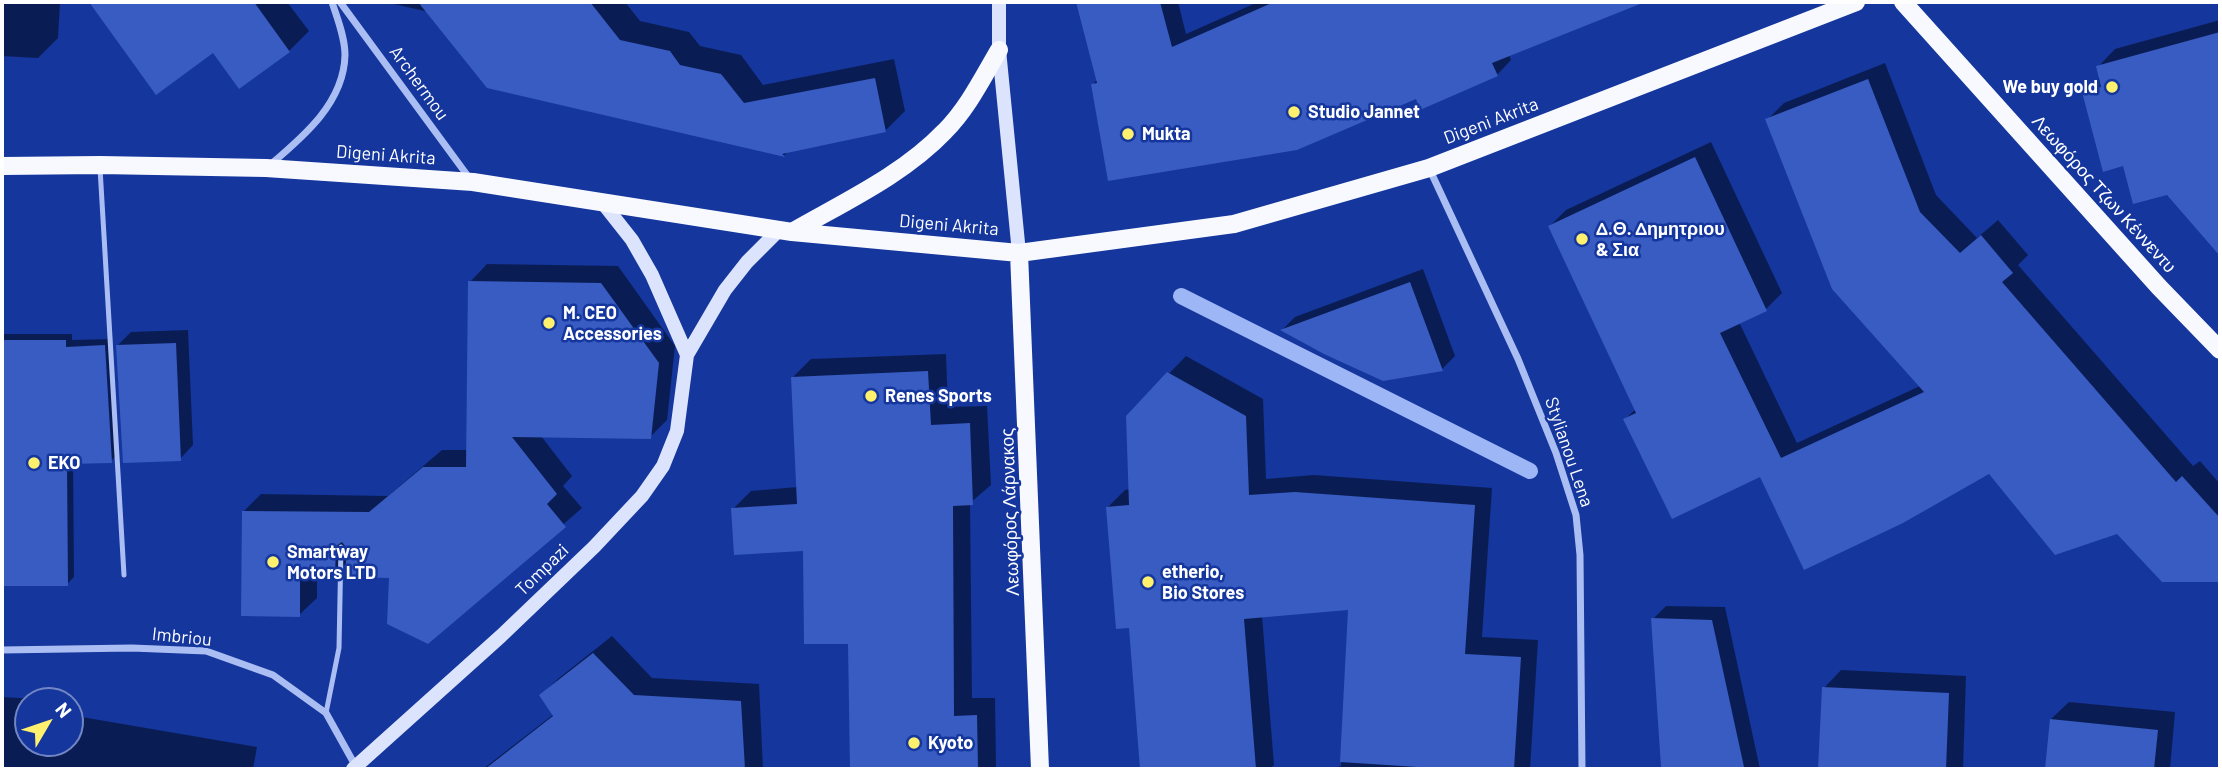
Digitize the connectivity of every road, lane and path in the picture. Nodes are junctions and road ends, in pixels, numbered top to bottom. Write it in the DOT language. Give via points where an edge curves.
graph roads {
  1 [pos="332,2"];
  2 [pos="340,2"];
  3 [pos="999,2"];
  4 [pos="1856,2"];
  5 [pos="1903,2"];
  6 [pos="999,50"];
  7 [pos="100,165"];
  8 [pos="2,166"];
  9 [pos="267,168"];
  10 [pos="1429,168"];
  11 [pos="473,182"];
  12 [pos="602,202"];
  13 [pos="785,231"];
  14 [pos="1019,253"];
  15 [pos="2220,350"];
  16 [pos="687,355"];
  17 [pos="341,547"];
  18 [pos="124,575"];
  19 [pos="2,650"];
  20 [pos="326,713"];
  21 [pos="354,767"];
  22 [pos="1040,769"];
  23 [pos="1582,769"];
  1 -- 9 [label="street" via="345,55 341,76 310,131"];
  2 -- 11 [label="street, Archermou"];
  3 -- 6 [label="street, Λεωφόρος Λάρνακος"];
  4 -- 10 [label="main road, Digeni Akrita"];
  5 -- 15 [label="main road, Λεωφόρος Τζων Κέννεντυ"];
  6 -- 13 [label="main road" via="946,131 916,157"];
  6 -- 14 [label="street, Λεωφόρος Λάρνακος"];
  7 -- 8 [label="main road, Digeni Akrita"];
  7 -- 9 [label="main road, Digeni Akrita"];
  7 -- 18 [label="lane"];
  9 -- 11 [label="main road, Digeni Akrita"];
  10 -- 14 [label="main road, Digeni Akrita" via="1234,225"];
  10 -- 23 [label="street, Stylianou Lena" via="1518,359 1576,515"];
  11 -- 12 [label="main road, Digeni Akrita"];
  12 -- 13 [label="main road, Digeni Akrita"];
  12 -- 16 [label="street" via="652,275"];
  13 -- 14 [label="main road, Digeni Akrita"];
  13 -- 16 [label="street, Tompazi" via="747,262 725,289"];
  14 -- 22 [label="main road, Λεωφόρος Λάρνακος"];
  16 -- 21 [label="street, Tompazi" via="677,431 663,466 642,496 501,636"];
  17 -- 20 [label="lane" via="339,648"];
  19 -- 20 [label="street, Imbriou" via="206,651 274,675"];
  20 -- 21 [label="street, Imbriou"];
}
